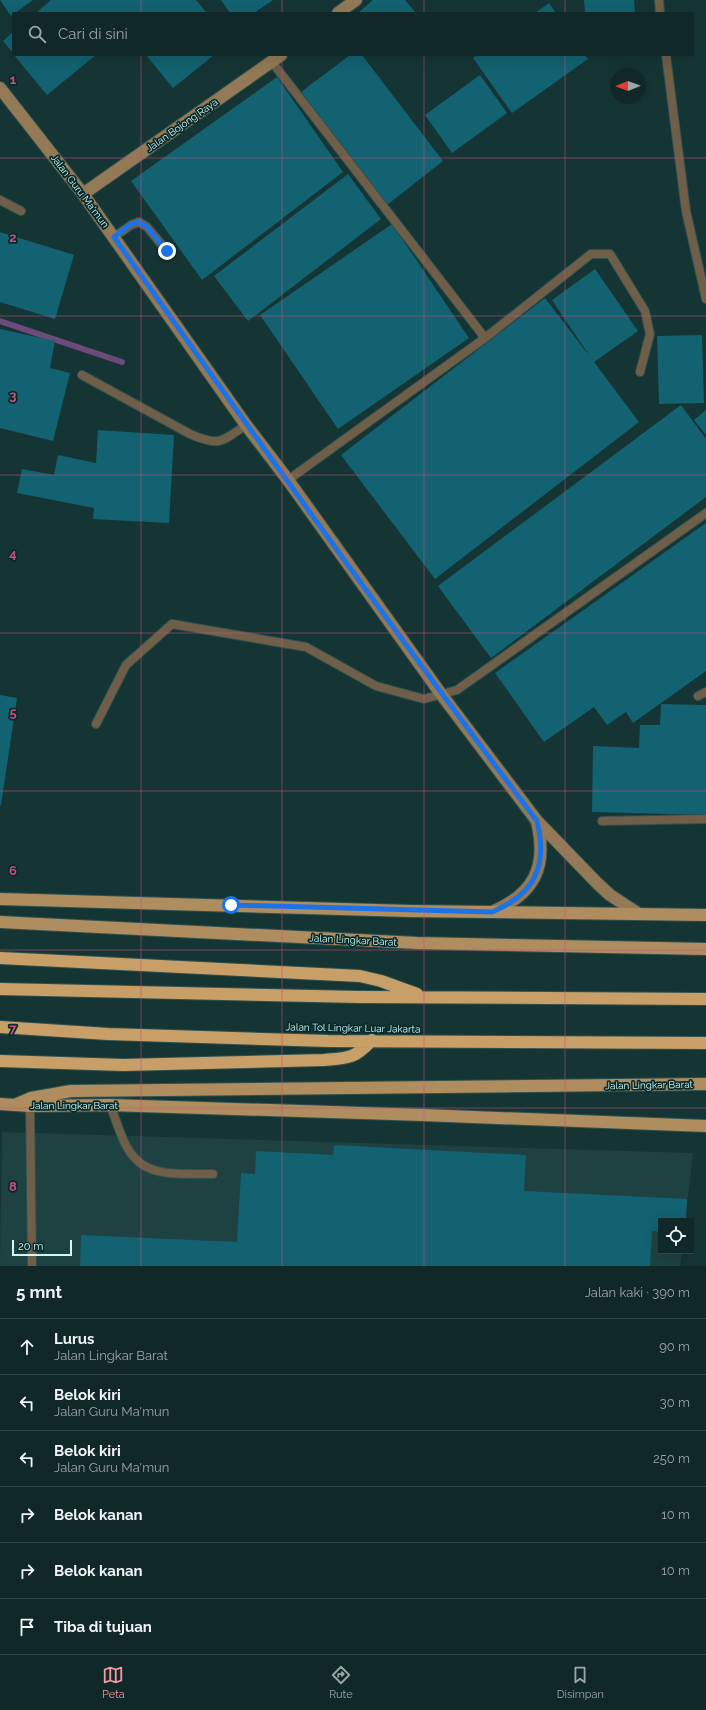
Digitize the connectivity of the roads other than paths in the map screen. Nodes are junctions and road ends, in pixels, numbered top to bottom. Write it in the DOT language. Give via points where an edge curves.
graph roads {
  1 [pos="356,0"];
  2 [pos="659,0"];
  3 [pos="339,12"];
  4 [pos="660,12"];
  5 [pos="666,56"];
  6 [pos="277,58"];
  7 [pos="2,95"];
  8 [pos="83,194"];
  9 [pos="0,200"];
  10 [pos="21,211"];
  11 [pos="114,237"];
  12 [pos="167,251"];
  13 [pos="706,299"];
  14 [pos="485,338"];
  15 [pos="640,372"];
  16 [pos="82,375"];
  17 [pos="246,425"];
  18 [pos="288,480"];
  19 [pos="706,513"];
  20 [pos="706,692"];
  21 [pos="441,694"];
  22 [pos="698,696"];
  23 [pos="96,724"];
  24 [pos="706,819"];
  25 [pos="537,821"];
  26 [pos="602,821"];
  27 [pos="0,899"];
  28 [pos="492,912"];
  29 [pos="639,914"];
  30 [pos="706,915"];
  31 [pos="0,922"];
  32 [pos="706,949"];
  33 [pos="0,958"];
  34 [pos="0,989"];
  35 [pos="425,997"];
  36 [pos="706,999"];
  37 [pos="0,1027"];
  38 [pos="372,1040"];
  39 [pos="706,1043"];
  40 [pos="0,1061"];
  41 [pos="706,1084"];
  42 [pos="0,1104"];
  43 [pos="18,1104"];
  44 [pos="110,1105"];
  45 [pos="30,1106"];
  46 [pos="706,1126"];
  47 [pos="212,1174"];
  48 [pos="32,1266"];
  1 -- 3 [label="street"];
  2 -- 4 [label="lane"];
  5 -- 13 [label="lane" via="686,211"];
  6 -- 8 [label="street, Jalan Bojong Raya"];
  6 -- 14 [label="lane"];
  7 -- 8 [label="street, Jalan Guru Ma'mun"];
  8 -- 11 [label="street, Jalan Guru Ma'mun"];
  9 -- 10 [label="lane"];
  11 -- 12 [label="lane" via="131,224 139,222 147,227"];
  11 -- 17 [label="street, Jalan Guru Ma'mun"];
  14 -- 15 [label="lane" via="591,254 610,254 645,311 650,334"];
  14 -- 18 [label="lane"];
  16 -- 17 [label="lane" via="208,442 221,442"];
  17 -- 18 [label="street, Jalan Guru Ma'mun"];
  18 -- 21 [label="street, Jalan Guru Ma'mun"];
  19 -- 21 [label="lane" via="457,690"];
  20 -- 22 [label="lane"];
  21 -- 23 [label="lane" via="424,699 376,686 306,647 172,624 126,665"];
  21 -- 25 [label="street, Jalan Guru Ma'mun"];
  24 -- 26 [label="lane"];
  25 -- 28 [label="street, Jalan Guru Ma'mun" via="541,839 541,859 535,877 524,893 509,905"];
  25 -- 29 [label="street, Jalan Guru Ma'mun" via="610,895"];
  27 -- 28 [label="main road"];
  28 -- 29 [label="main road"];
  29 -- 30 [label="main road"];
  31 -- 32 [label="main road, Jalan Lingkar Barat" via="417,943"];
  33 -- 35 [label="highway" via="360,976"];
  34 -- 35 [label="highway"];
  35 -- 36 [label="highway"];
  37 -- 38 [label="highway, Jalan Tol Lingkar Luar Jakarta" via="108,1034"];
  38 -- 39 [label="highway, Jalan Tol Lingkar Luar Jakarta"];
  38 -- 40 [label="highway" via="352,1058 324,1060 123,1065"];
  41 -- 43 [label="main road, Jalan Lingkar Barat" via="71,1091 31,1098"];
  42 -- 43 [label="main road, Jalan Lingkar Barat"];
  43 -- 45 [label="main road, Jalan Lingkar Barat"];
  44 -- 45 [label="main road, Jalan Lingkar Barat"];
  44 -- 46 [label="main road, Jalan Lingkar Barat"];
  44 -- 47 [label="lane" via="128,1149 146,1168 161,1172"];
  45 -- 48 [label="lane"];
}
